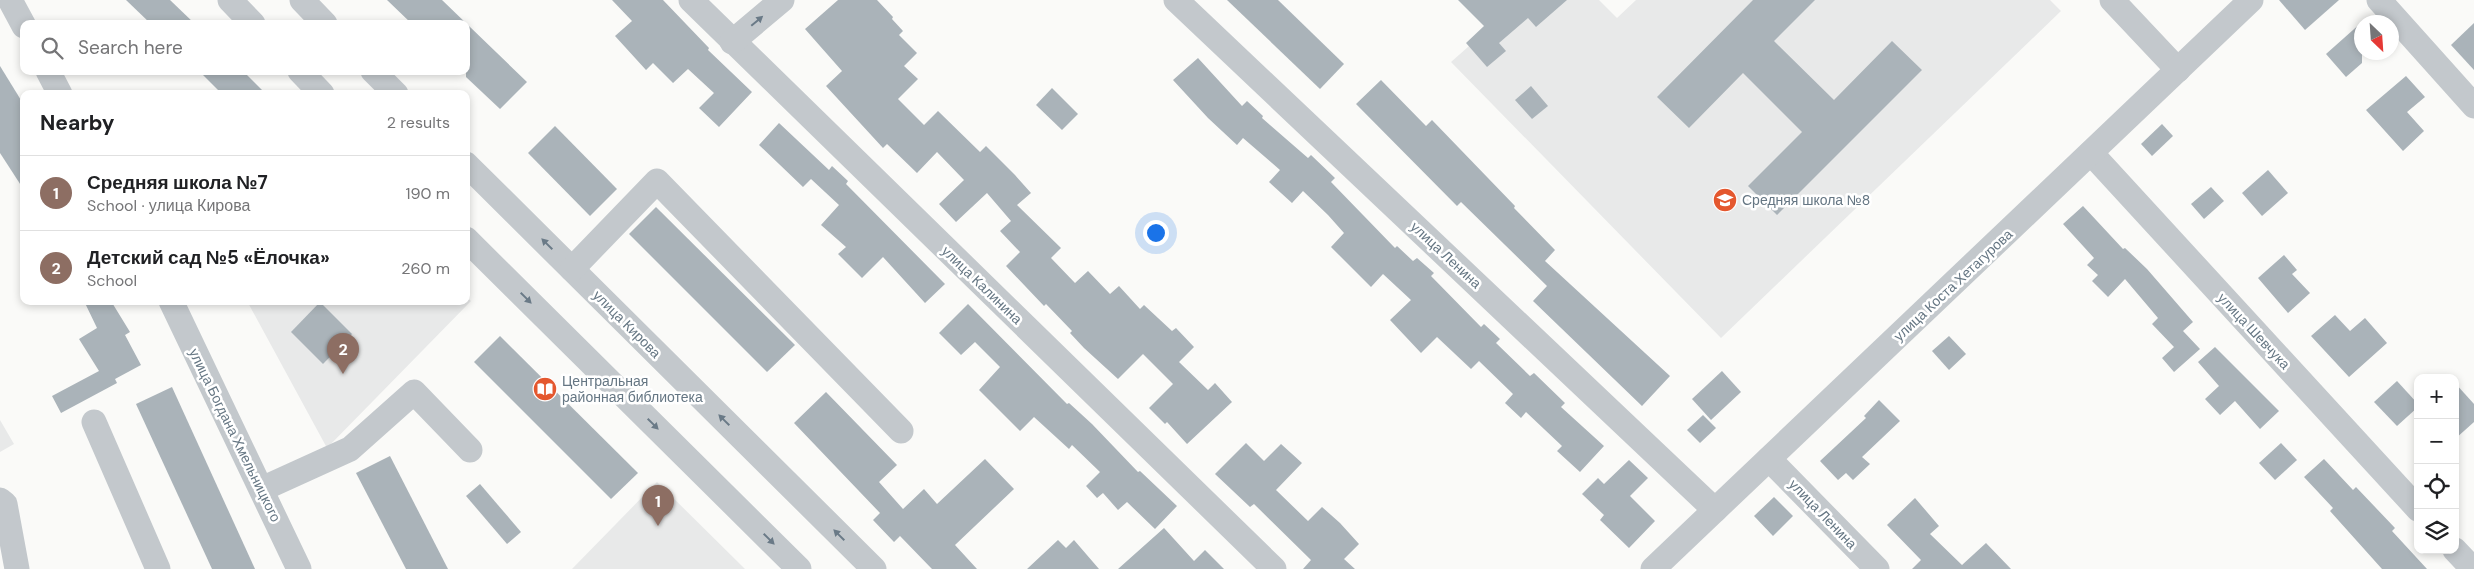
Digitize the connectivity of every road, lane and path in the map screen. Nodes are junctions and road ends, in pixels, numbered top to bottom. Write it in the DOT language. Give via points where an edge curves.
graph roads {
  1 [pos="10,0"];
  2 [pos="230,0"];
  3 [pos="302,0"];
  4 [pos="692,0"];
  5 [pos="782,0"];
  6 [pos="1176,0"];
  7 [pos="2112,0"];
  8 [pos="2252,0"];
  9 [pos="2379,0"];
  10 [pos="21,20"];
  11 [pos="249,20"];
  12 [pos="322,20"];
  13 [pos="732,42"];
  14 [pos="2178,70"];
  15 [pos="50,75"];
  16 [pos="304,75"];
  17 [pos="377,75"];
  18 [pos="58,90"];
  19 [pos="318,90"];
  20 [pos="392,90"];
  21 [pos="2474,106"];
  22 [pos="2091,153"];
  23 [pos="470,168"];
  24 [pos="470,243"];
  25 [pos="572,268"];
  26 [pos="173,305"];
  27 [pos="94,422"];
  28 [pos="901,431"];
  29 [pos="470,450"];
  30 [pos="1769,458"];
  31 [pos="262,489"];
  32 [pos="0,500"];
  33 [pos="2414,505"];
  34 [pos="1716,510"];
  35 [pos="2459,554"];
  36 [pos="17,569"];
  37 [pos="158,569"];
  38 [pos="299,569"];
  39 [pos="799,569"];
  40 [pos="874,569"];
  41 [pos="1274,569"];
  42 [pos="1654,569"];
  43 [pos="1877,569"];
  44 [pos="2473,569"];
  1 -- 10 [label="street"];
  2 -- 11 [label="street"];
  3 -- 12 [label="street"];
  4 -- 13 [label="street, улица Калинина"];
  13 -- 5 [label="street, one-way"];
  6 -- 34 [label="street, улица Ленина"];
  7 -- 14 [label="street"];
  8 -- 14 [label="street, улица Коста Хетагурова"];
  9 -- 21 [label="street"];
  13 -- 41 [label="street, улица Калинина"];
  14 -- 22 [label="street, улица Коста Хетагурова"];
  15 -- 18 [label="street"];
  16 -- 19 [label="street"];
  17 -- 20 [label="street"];
  22 -- 30 [label="street, улица Коста Хетагурова"];
  22 -- 33 [label="street, улица Шевчука"];
  25 -- 23 [label="street, улица Кирова, one-way"];
  24 -- 39 [label="street, one-way"];
  25 -- 28 [label="street" via="656,181"];
  40 -- 25 [label="street, улица Кирова, one-way"];
  26 -- 31 [label="street, улица Богдана Хмельницкого"];
  27 -- 37 [label="street"];
  29 -- 31 [label="street" via="414,392 350,449"];
  30 -- 34 [label="street, улица Коста Хетагурова"];
  30 -- 43 [label="street, улица Ленина"];
  31 -- 38 [label="street, улица Богдана Хмельницкого"];
  32 -- 36 [label="street" via="5,504"];
  34 -- 42 [label="street, улица Коста Хетагурова"];
  35 -- 44 [label="street"];
}
